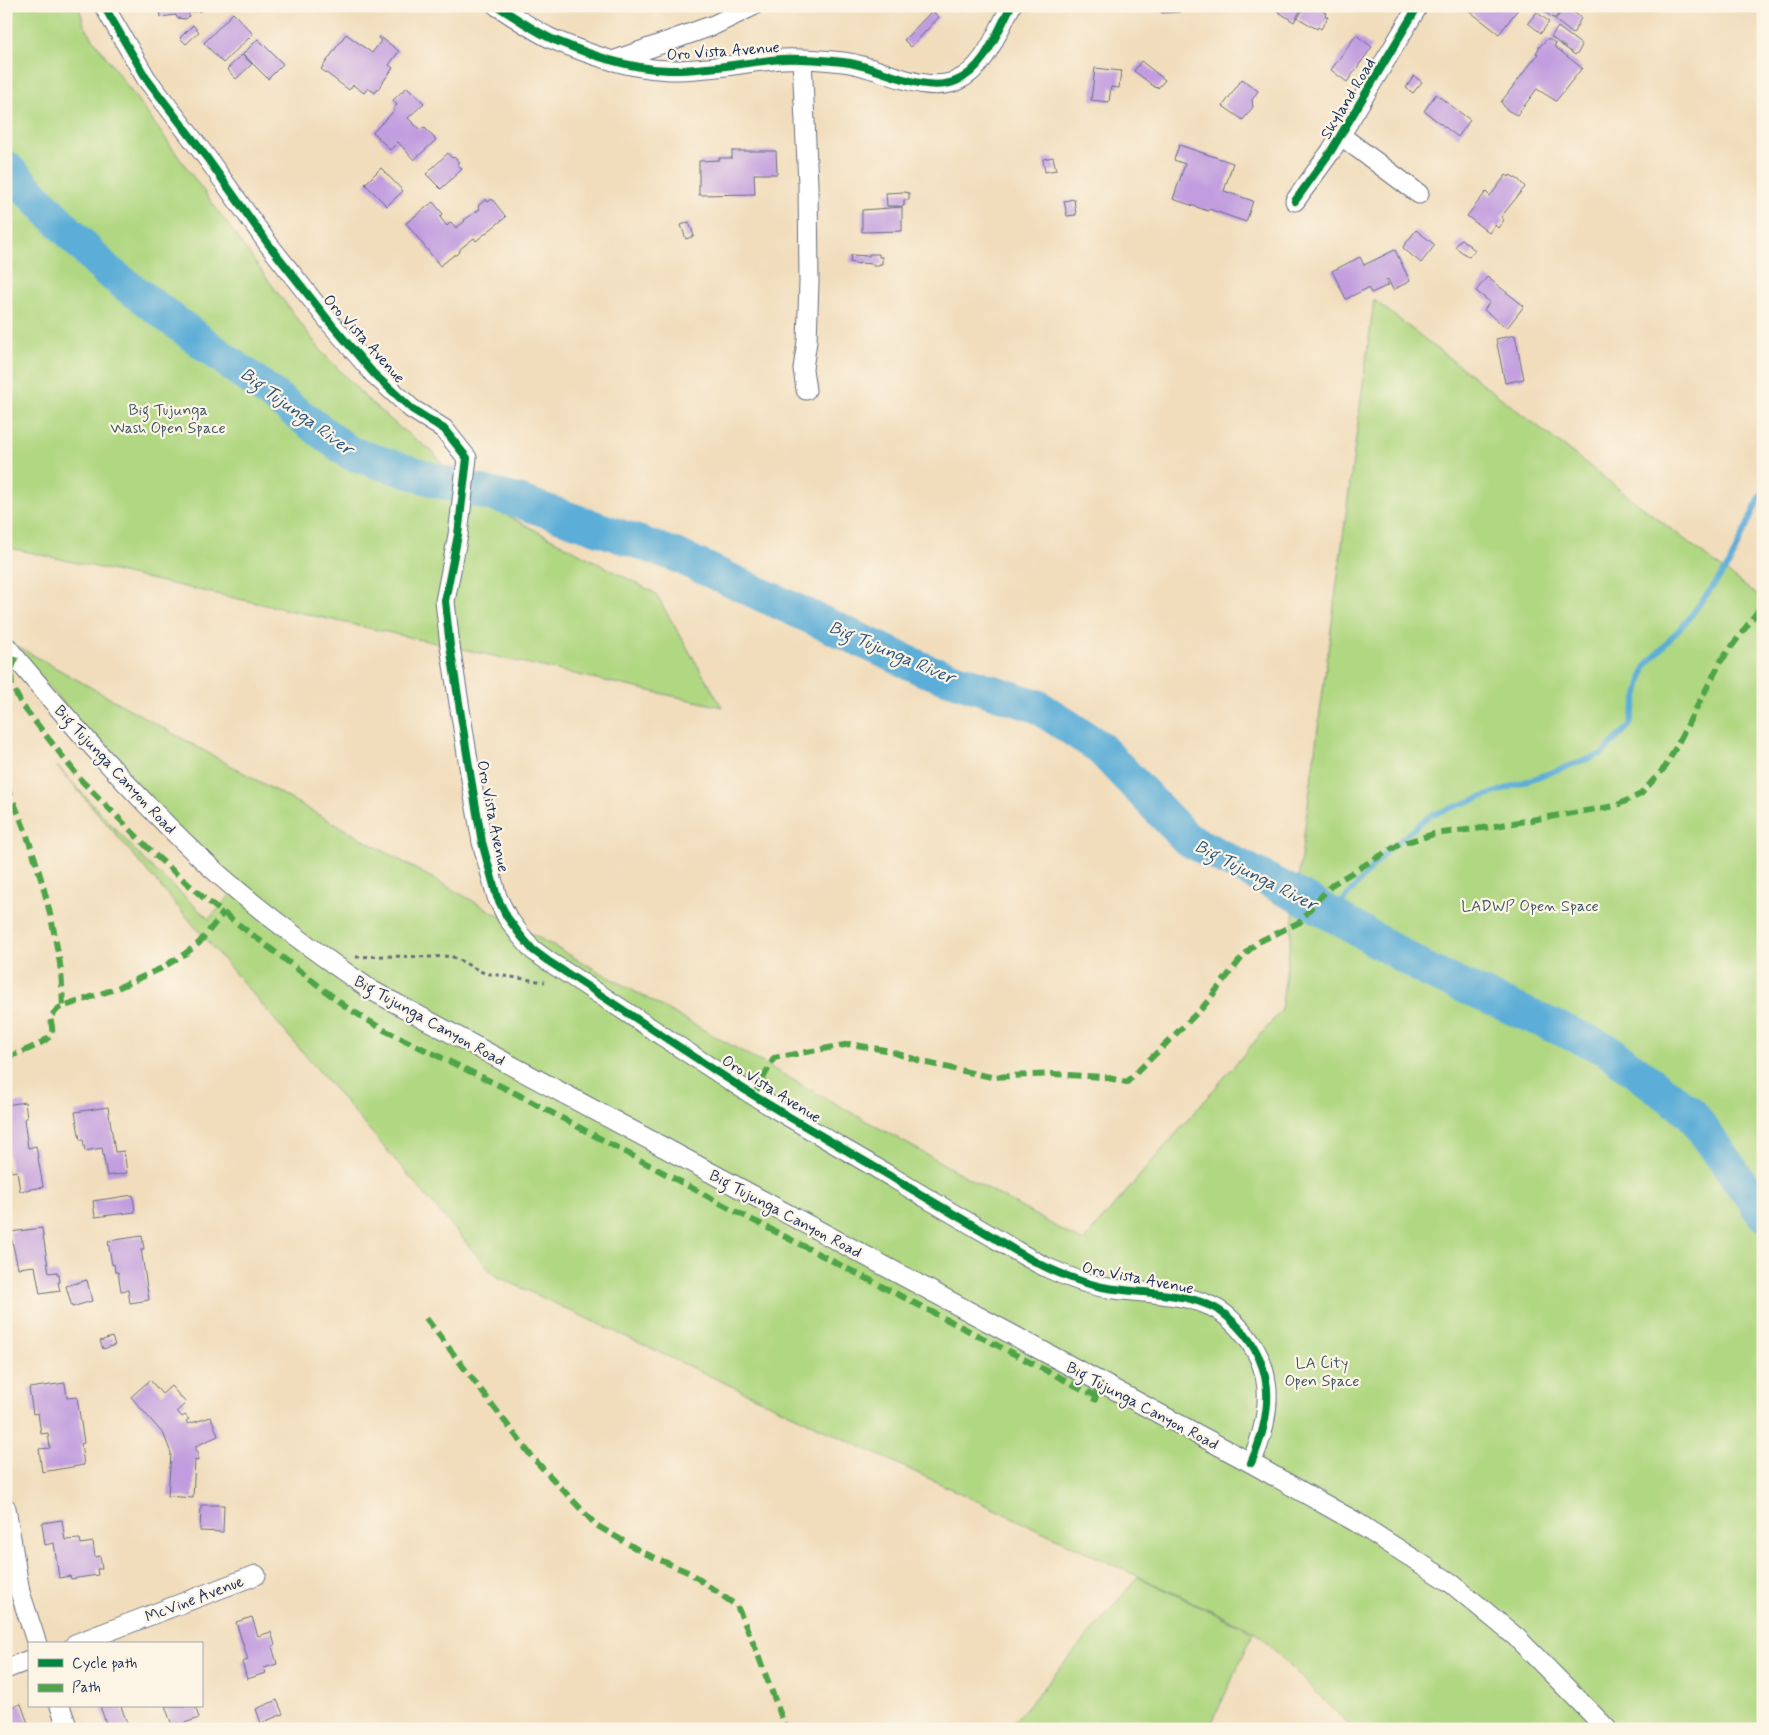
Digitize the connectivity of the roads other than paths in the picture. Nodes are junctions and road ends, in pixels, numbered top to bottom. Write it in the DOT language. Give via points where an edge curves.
graph roads {
  1 [pos="104,6"];
  2 [pos="497,6"];
  3 [pos="753,6"];
  4 [pos="1011,6"];
  5 [pos="1418,6"];
  6 [pos="802,60"];
  7 [pos="612,61"];
  8 [pos="1340,135"];
  9 [pos="1419,194"];
  10 [pos="1295,201"];
  11 [pos="806,390"];
  12 [pos="6,646"];
  13 [pos="1251,1463"];
  14 [pos="6,1508"];
  15 [pos="256,1574"];
  16 [pos="36,1642"];
  17 [pos="80,1642"];
  18 [pos="28,1660"];
  19 [pos="6,1669"];
  20 [pos="61,1708"];
  21 [pos="68,1729"];
  22 [pos="1607,1729"];
  1 -- 13 [label="street, Oro Vista Avenue" via="146,78 269,246 374,374 412,409 444,429 467,458 458,535 445,601 482,842 497,897 507,917 533,950 754,1095 1049,1268 1107,1288 1180,1297 1214,1307 1228,1316 1259,1354 1266,1378 1268,1402 1265,1423 1260,1445"];
  2 -- 7 [label="street, Oro Vista Avenue" via="551,38"];
  3 -- 7 [label="street" via="714,25"];
  4 -- 6 [label="street, Oro Vista Avenue" via="980,63 955,82 935,85 906,81 877,69 844,62"];
  5 -- 8 [label="street, Skyland Road"];
  6 -- 7 [label="street, Oro Vista Avenue" via="668,70"];
  6 -- 11 [label="street" via="808,243 803,369"];
  8 -- 9 [label="street"];
  8 -- 10 [label="street, Skyland Road"];
  12 -- 13 [label="street, Big Tujunga Canyon Road" via="94,750 207,864 267,914 371,990"];
  13 -- 22 [label="street, Big Tujunga Canyon Road" via="1356,1522 1451,1584 1516,1638"];
  14 -- 16 [label="street" via="20,1592"];
  15 -- 17 [label="street, McVine Avenue"];
  18 -- 19 [label="street"];
  20 -- 21 [label="street"];
}
